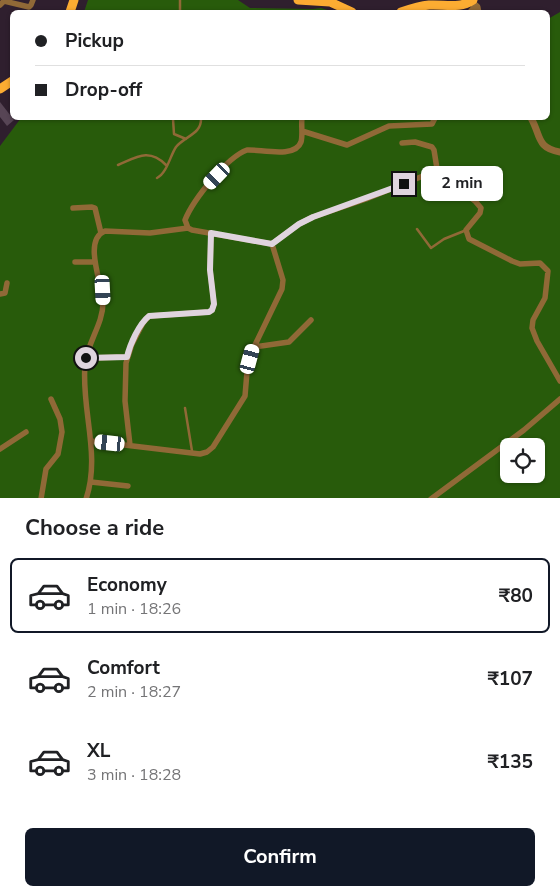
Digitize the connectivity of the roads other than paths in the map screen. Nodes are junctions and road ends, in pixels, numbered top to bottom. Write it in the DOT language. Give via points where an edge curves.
graph roads {
  1 [pos="33,0"];
  2 [pos="298,0"];
  3 [pos="0,5"];
  4 [pos="474,5"];
  5 [pos="348,10"];
  6 [pos="408,10"];
  7 [pos="173,120"];
  8 [pos="201,120"];
  9 [pos="302,120"];
  10 [pos="434,120"];
  11 [pos="531,120"];
  12 [pos="302,131"];
  13 [pos="186,138"];
  14 [pos="402,143"];
  15 [pos="560,152"];
  16 [pos="118,165"];
  17 [pos="166,165"];
  18 [pos="438,175"];
  19 [pos="157,178"];
  20 [pos="73,208"];
  21 [pos="188,228"];
  22 [pos="417,229"];
  23 [pos="466,230"];
  24 [pos="101,233"];
  25 [pos="211,233"];
  26 [pos="272,244"];
  27 [pos="75,262"];
  28 [pos="94,262"];
  29 [pos="7,284"];
  30 [pos="0,294"];
  31 [pos="311,320"];
  32 [pos="254,347"];
  33 [pos="127,357"];
  34 [pos="86,358"];
  35 [pos="560,381"];
  36 [pos="51,399"];
  37 [pos="560,399"];
  38 [pos="185,408"];
  39 [pos="26,432"];
  40 [pos="91,441"];
  41 [pos="130,445"];
  42 [pos="0,449"];
  43 [pos="192,453"];
  44 [pos="91,482"];
  45 [pos="128,486"];
  46 [pos="41,498"];
  47 [pos="86,498"];
  48 [pos="431,498"];
  1 -- 3 [label="street" via="28,7 8,0"];
  2 -- 5 [label="main road" via="330,2"];
  4 -- 6 [label="main road" via="426,5"];
  7 -- 13 [label="lane" via="174,134"];
  8 -- 13 [label="lane" via="198,129"];
  9 -- 12 [label="street"];
  10 -- 12 [label="street" via="432,124 389,126 347,145"];
  11 -- 15 [label="street" via="544,147"];
  12 -- 21 [label="street" via="300,144 292,150 253,149 242,152 193,204 185,220"];
  13 -- 17 [label="lane"];
  14 -- 18 [label="street" via="415,142 432,147"];
  16 -- 17 [label="lane" via="148,155 157,157"];
  17 -- 19 [label="lane"];
  18 -- 23 [label="street" via="481,208"];
  18 -- 26 [label="street" via="423,176 313,217"];
  20 -- 24 [label="street" via="95,208"];
  21 -- 24 [label="street" via="150,233"];
  21 -- 25 [label="street"];
  22 -- 23 [label="lane" via="432,248"];
  23 -- 35 [label="street" via="468,237 477,243 518,264 536,262 545,266 548,271 545,298 532,328"];
  24 -- 28 [label="street"];
  25 -- 26 [label="street"];
  25 -- 33 [label="street" via="212,310 149,316"];
  26 -- 32 [label="street" via="283,284"];
  27 -- 28 [label="street"];
  28 -- 34 [label="street" via="104,304"];
  29 -- 30 [label="street" via="5,293"];
  31 -- 32 [label="street" via="290,342"];
  32 -- 43 [label="street" via="245,396 213,447 200,454"];
  33 -- 34 [label="street"];
  33 -- 41 [label="street" via="125,401"];
  34 -- 40 [label="street" via="86,403"];
  36 -- 46 [label="street" via="62,432 58,454 46,469"];
  37 -- 48 [label="street" via="524,430"];
  38 -- 43 [label="lane"];
  39 -- 42 [label="street"];
  40 -- 41 [label="street"];
  40 -- 44 [label="street"];
  41 -- 43 [label="street"];
  44 -- 45 [label="street"];
  44 -- 47 [label="street"];
}
